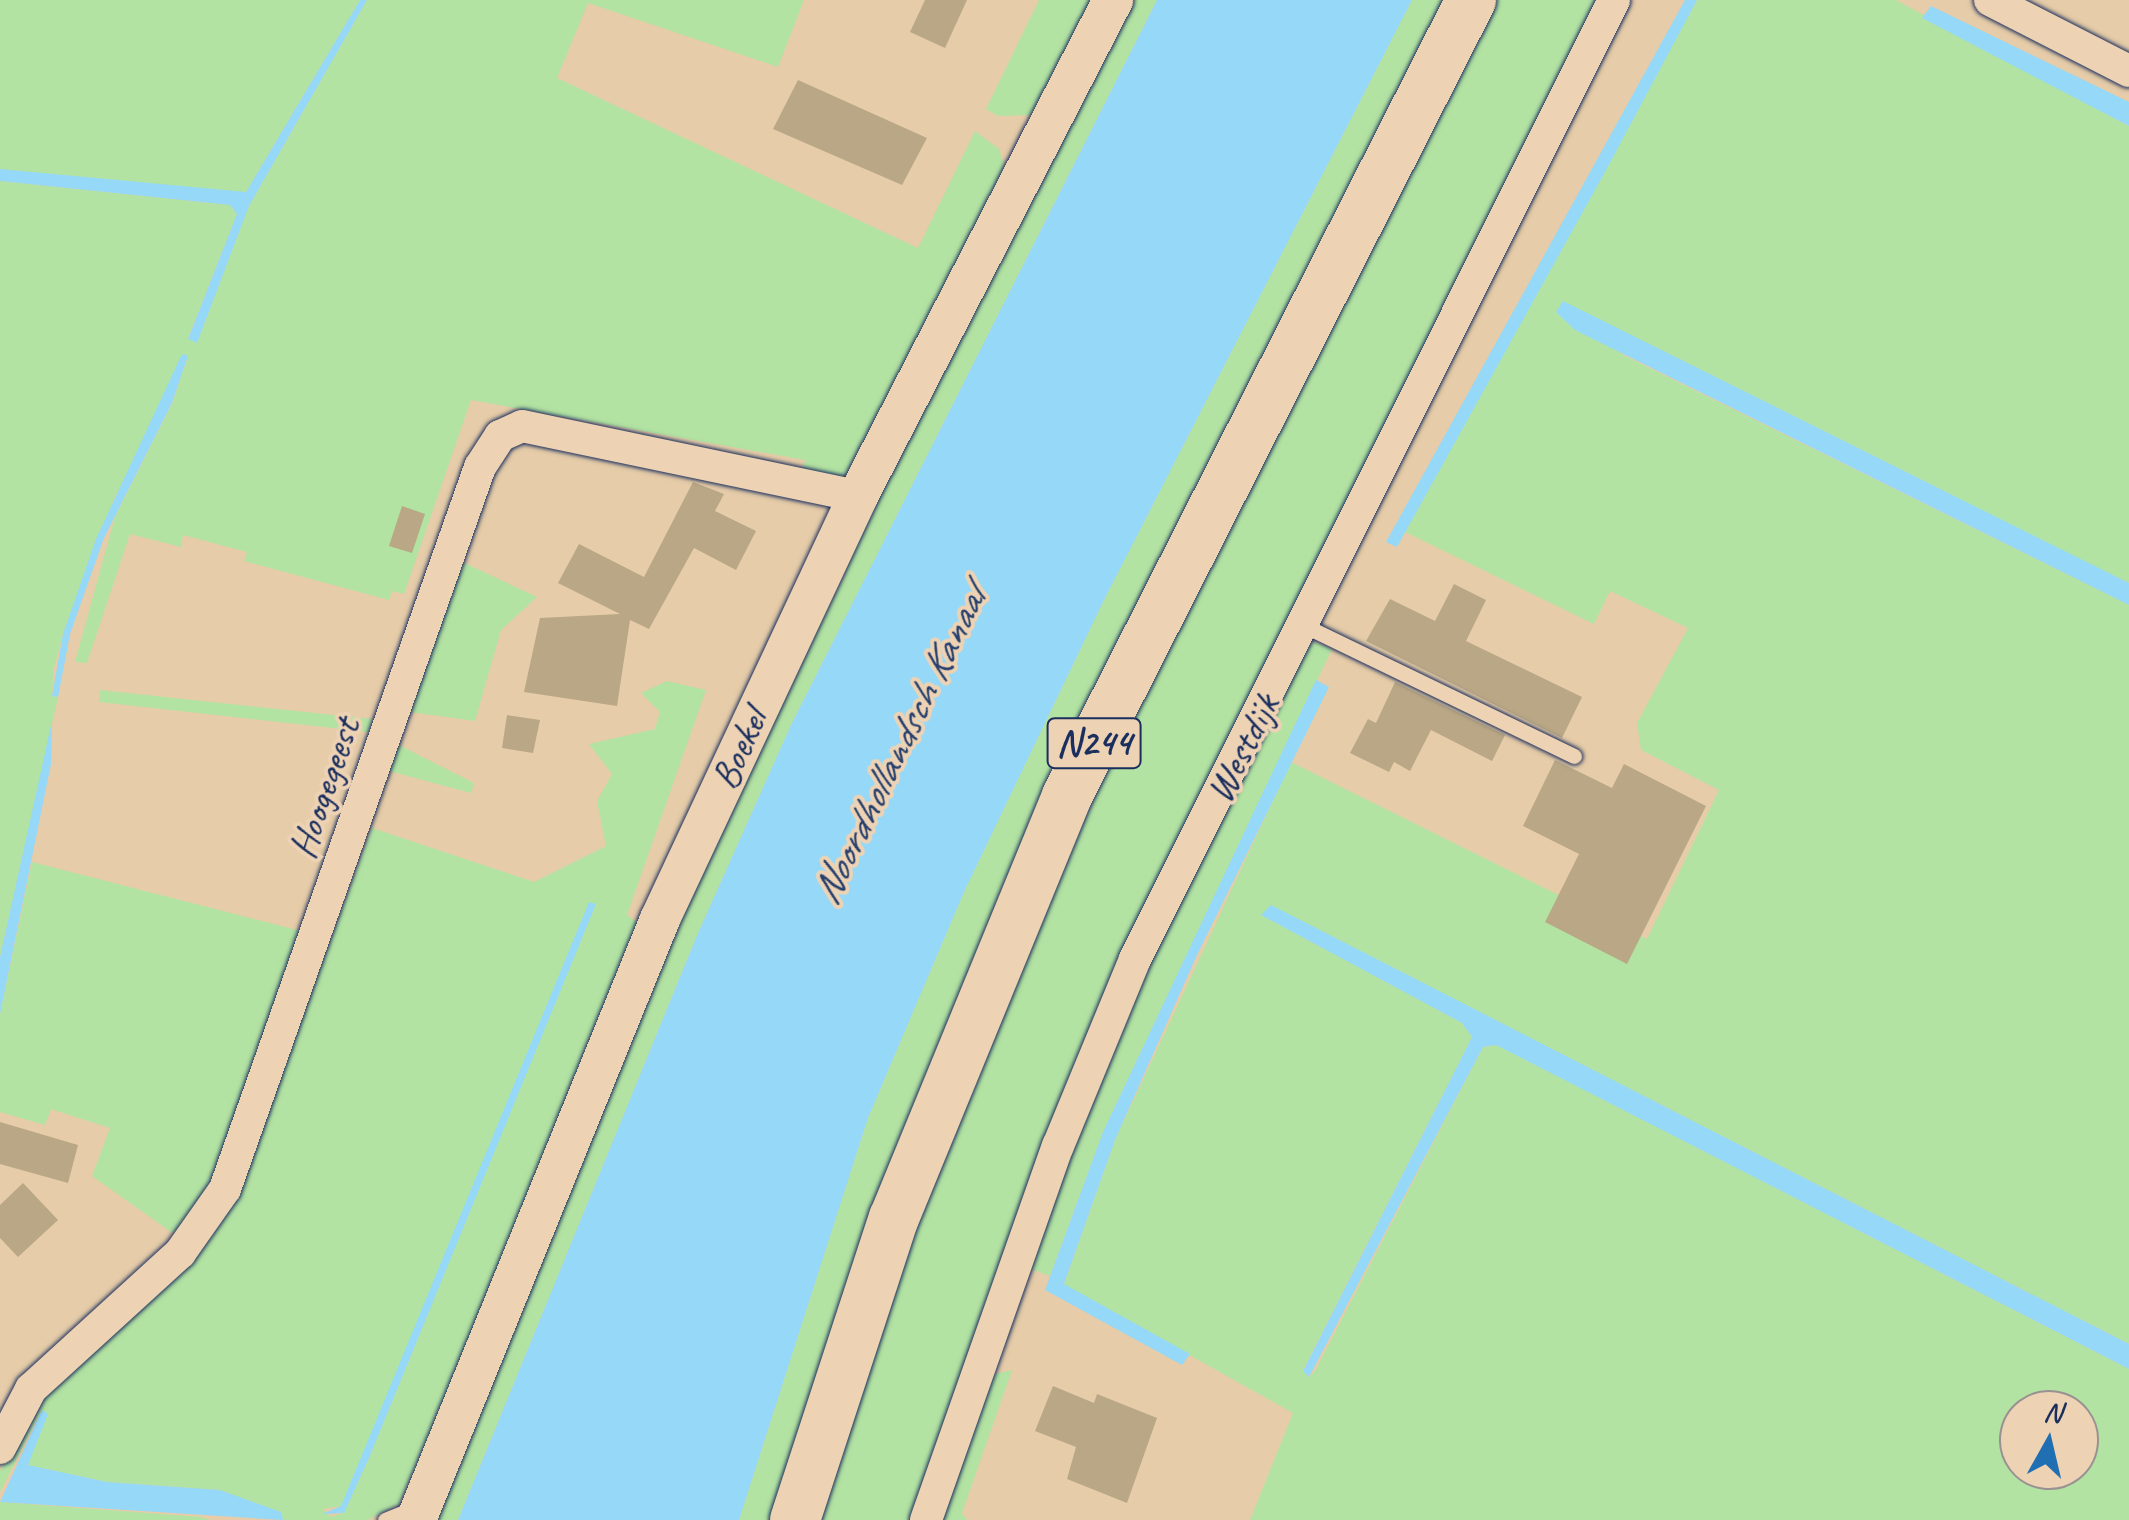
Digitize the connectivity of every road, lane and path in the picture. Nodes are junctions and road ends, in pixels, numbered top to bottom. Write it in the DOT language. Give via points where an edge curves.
graph roads {
  1 [pos="1113,0"];
  2 [pos="1471,0"];
  3 [pos="1614,0"];
  4 [pos="1990,0"];
  5 [pos="2129,71"];
  6 [pos="858,496"];
  7 [pos="1304,625"];
  8 [pos="1574,756"];
  9 [pos="0,1448"];
  10 [pos="407,1515"];
  11 [pos="795,1520"];
  12 [pos="926,1520"];
  1 -- 6 [label="street, Boekel"];
  2 -- 11 [label="main road, N244" via="1067,796 913,1167"];
  3 -- 7 [label="street, Westdijk"];
  4 -- 5 [label="street"];
  6 -- 9 [label="street, Hoogegeest" via="522,426 500,436 480,467 225,1189 180,1253 30,1389"];
  6 -- 10 [label="street, Boekel" via="660,919"];
  7 -- 8 [label="lane"];
  7 -- 12 [label="street, Westdijk" via="1135,959 1058,1146"];
}
